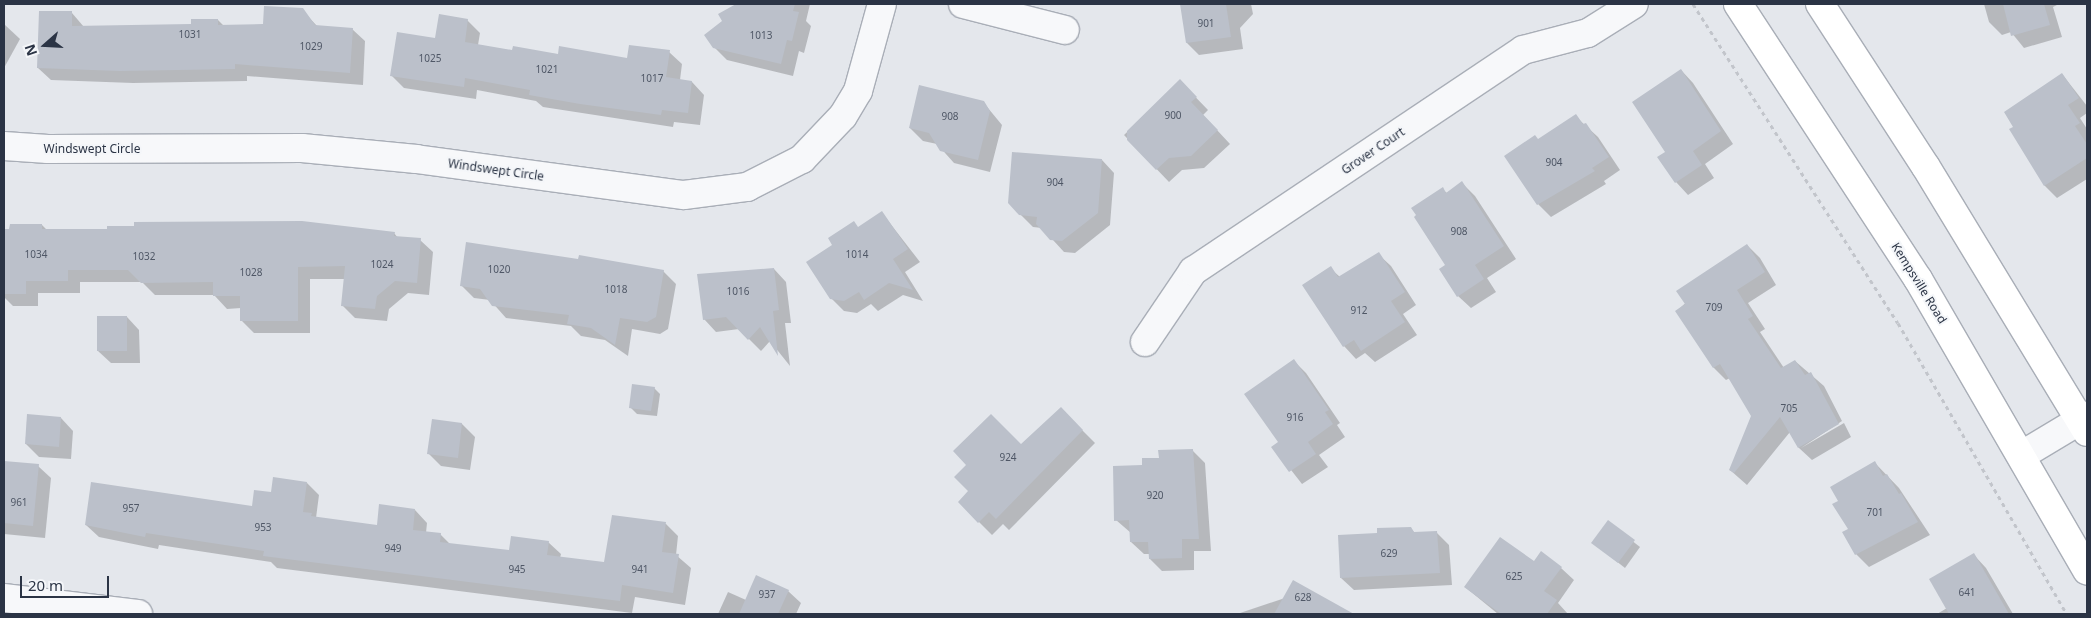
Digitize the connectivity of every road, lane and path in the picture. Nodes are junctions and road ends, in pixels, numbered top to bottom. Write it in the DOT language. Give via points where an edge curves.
graph roads {
  1 [pos="882,4"];
  2 [pos="963,4"];
  3 [pos="1634,4"];
  4 [pos="1693,4"];
  5 [pos="1738,4"];
  6 [pos="1820,4"];
  7 [pos="1065,30"];
  8 [pos="4,146"];
  9 [pos="1145,342"];
  10 [pos="2085,423"];
  11 [pos="2022,455"];
  12 [pos="2087,570"];
  13 [pos="4,598"];
  14 [pos="138,614"];
  15 [pos="2068,614"];
  1 -- 8 [label="street, Windswept Circle" via="858,91 844,116 802,159 747,186 684,195 302,148 48,149"];
  2 -- 7 [label="street"];
  3 -- 9 [label="street, Grover Court" via="1588,33 1523,50 1193,271"];
  4 -- 15 [label="path" via="1898,323"];
  5 -- 11 [label="main road, Kempsville Road" via="1869,201"];
  6 -- 10 [label="main road"];
  10 -- 11 [label="street"];
  11 -- 12 [label="main road, Kempsville Road"];
  13 -- 14 [label="street"];
}
